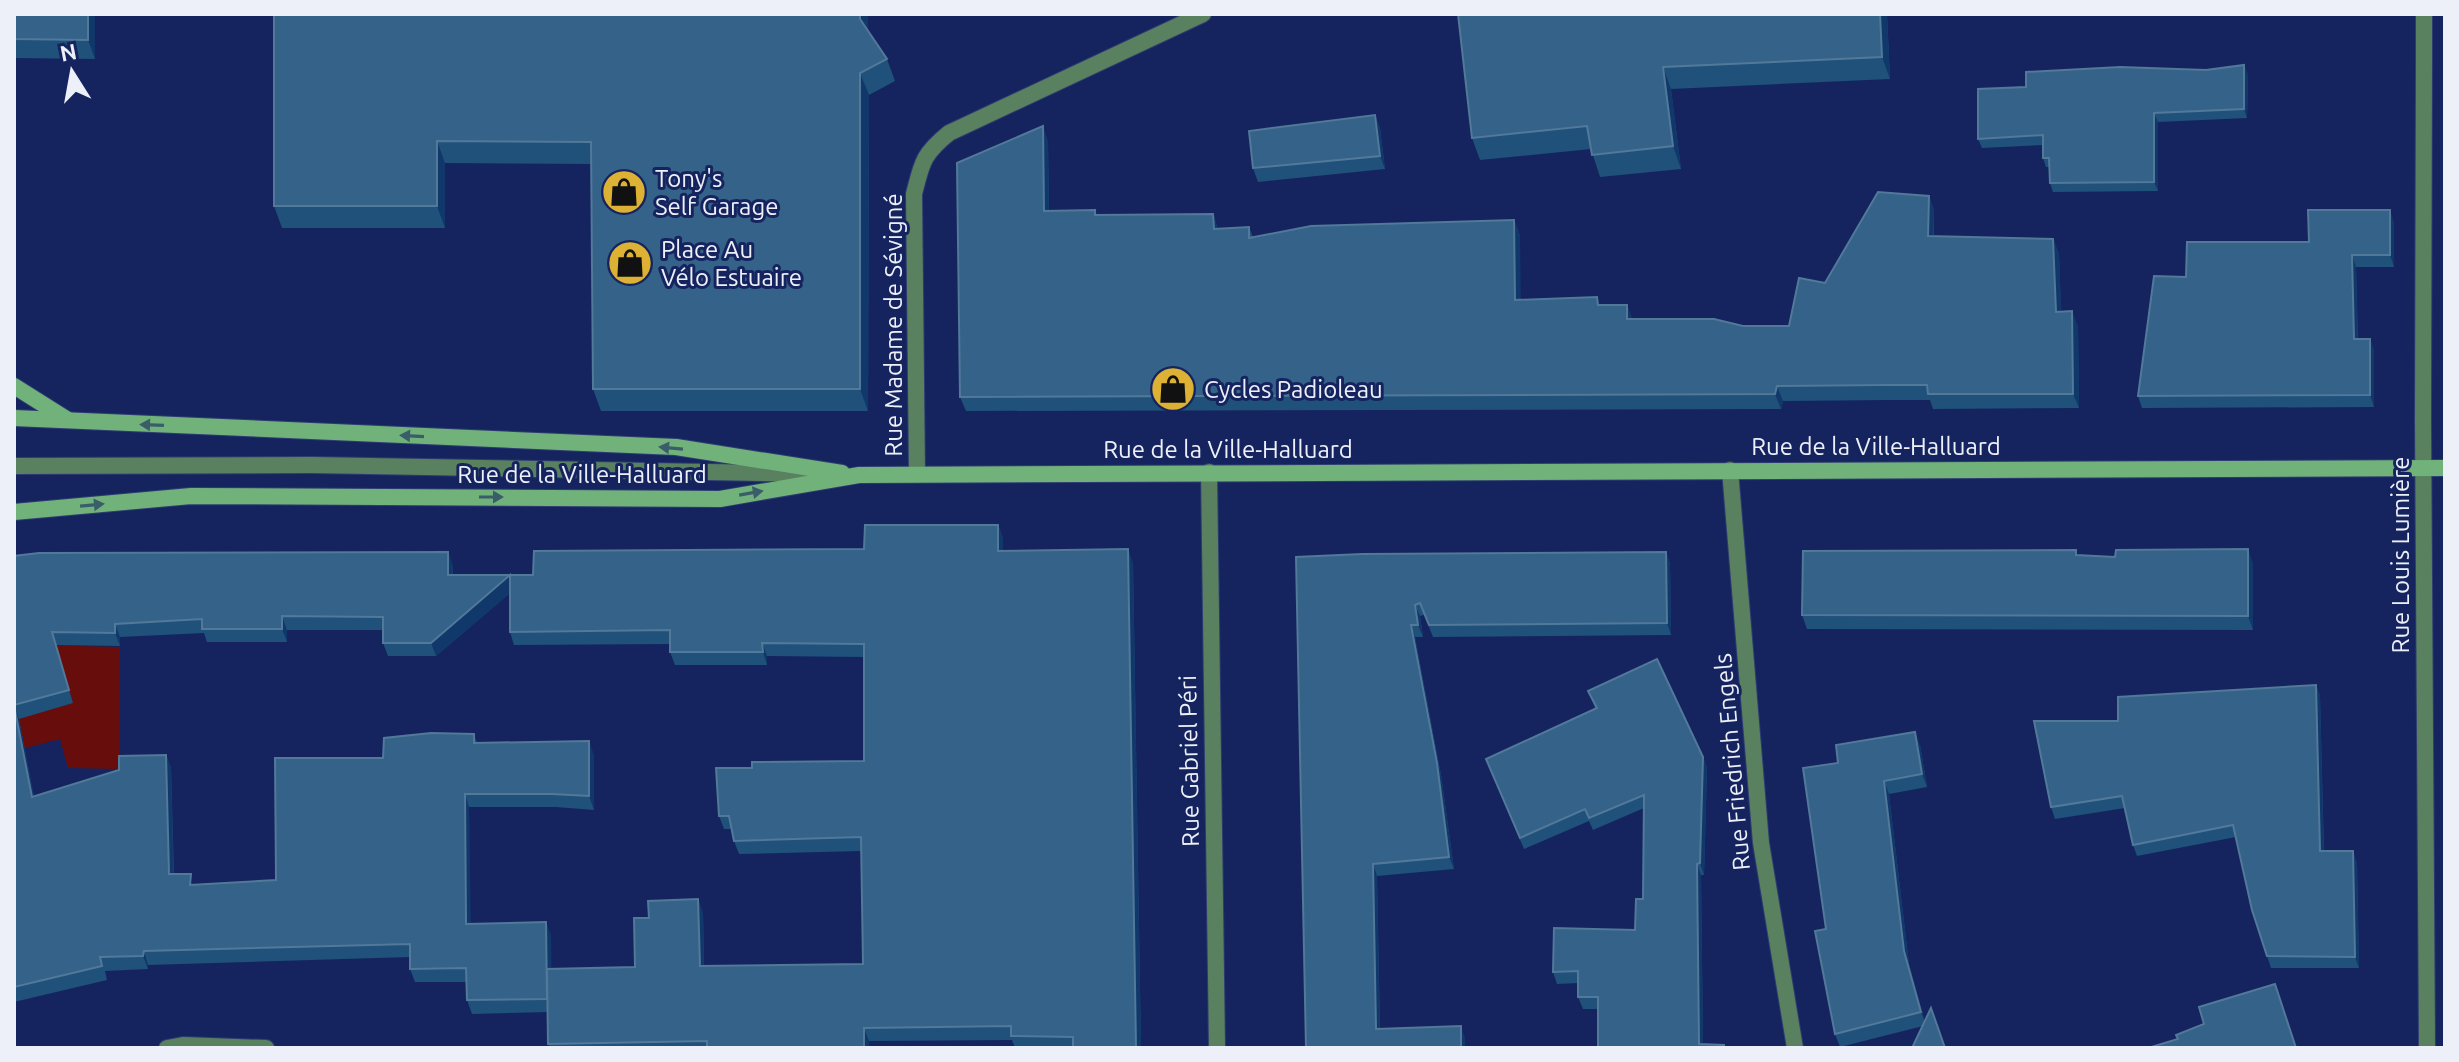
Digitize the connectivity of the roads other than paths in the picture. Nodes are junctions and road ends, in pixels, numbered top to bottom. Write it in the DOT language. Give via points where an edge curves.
graph roads {
  1 [pos="1203,14"];
  2 [pos="2424,14"];
  3 [pos="14,386"];
  4 [pos="14,418"];
  5 [pos="70,421"];
  6 [pos="14,466"];
  7 [pos="2424,468"];
  8 [pos="2445,468"];
  9 [pos="1730,470"];
  10 [pos="1209,472"];
  11 [pos="917,474"];
  12 [pos="859,475"];
  13 [pos="14,512"];
  14 [pos="2426,977"];
  15 [pos="2445,978"];
  16 [pos="167,1048"];
  17 [pos="266,1048"];
  18 [pos="1217,1048"];
  19 [pos="1795,1048"];
  20 [pos="2427,1048"];
  1 -- 11 [label="street, Rue Madame de Sévigné" via="949,133 922,161 914,194"];
  2 -- 7 [label="street, Rue Louis Lumière"];
  3 -- 5 [label="main road"];
  4 -- 5 [label="main road"];
  12 -- 5 [label="main road, one-way" via="676,447"];
  6 -- 12 [label="street" via="312,465"];
  7 -- 8 [label="main road, Rue de la Ville-Halluard"];
  7 -- 9 [label="main road, Rue de la Ville-Halluard"];
  7 -- 14 [label="street, Rue Louis Lumière"];
  9 -- 10 [label="main road, Rue de la Ville-Halluard"];
  9 -- 19 [label="street, Rue Friedrich Engels" via="1761,843"];
  10 -- 11 [label="main road, Rue de la Ville-Halluard"];
  10 -- 18 [label="street, Rue Gabriel Péri"];
  11 -- 12 [label="main road, Rue de la Ville-Halluard"];
  13 -- 12 [label="main road, Rue de la Ville-Halluard, one-way" via="191,496 720,499"];
  14 -- 15 [label="street"];
  14 -- 20 [label="street, Rue Louis Lumière"];
  16 -- 17 [label="street"];
}
